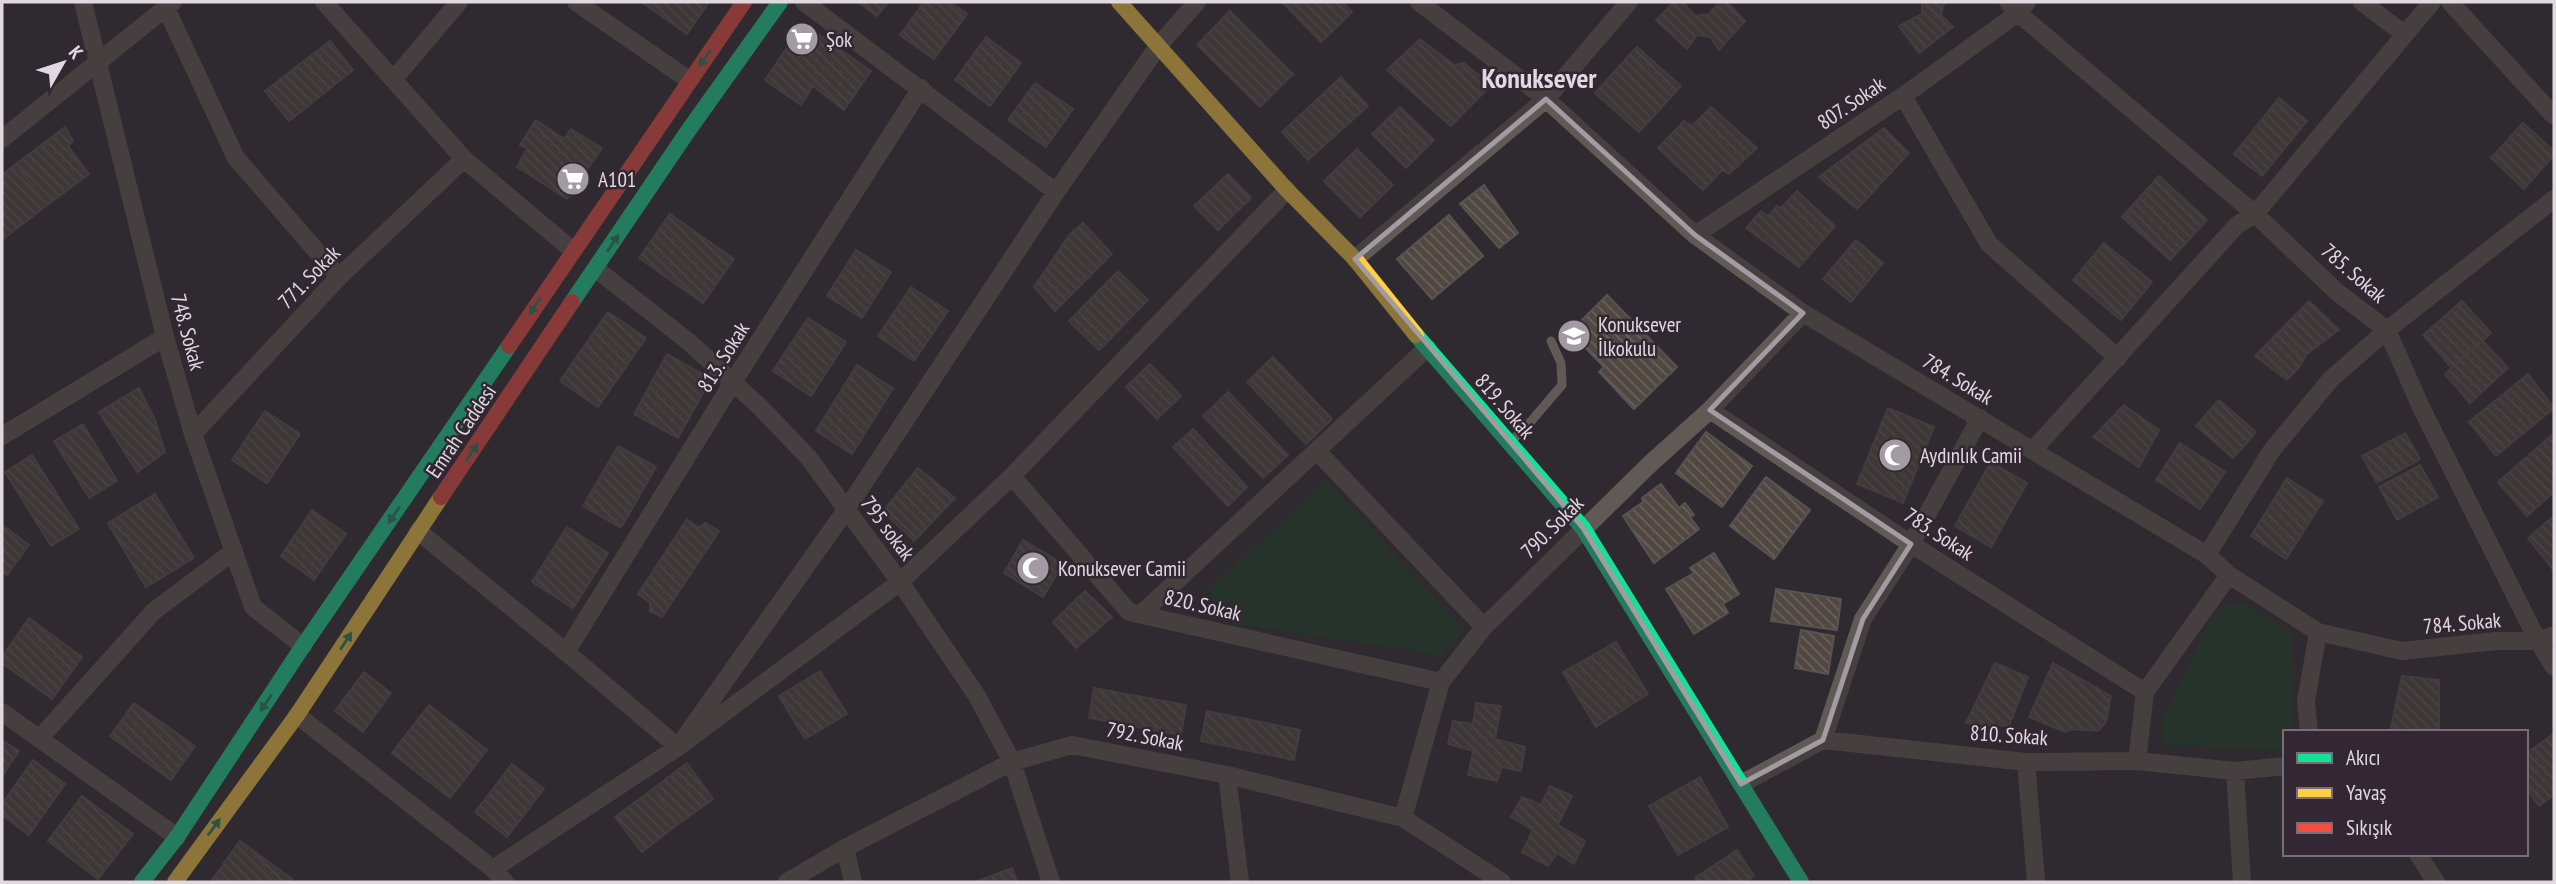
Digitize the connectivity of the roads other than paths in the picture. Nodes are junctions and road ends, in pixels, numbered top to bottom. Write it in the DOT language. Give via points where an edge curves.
graph roads {
  1 [pos="83,2"];
  2 [pos="324,2"];
  3 [pos="459,2"];
  4 [pos="576,2"];
  5 [pos="744,2"];
  6 [pos="780,2"];
  7 [pos="804,2"];
  8 [pos="1119,2"];
  9 [pos="1197,2"];
  10 [pos="1419,2"];
  11 [pos="1629,2"];
  12 [pos="2362,2"];
  13 [pos="2432,2"];
  14 [pos="2450,2"];
  15 [pos="170,5"];
  16 [pos="2018,5"];
  17 [pos="2403,34"];
  18 [pos="1159,45"];
  19 [pos="99,62"];
  20 [pos="393,80"];
  21 [pos="689,80"];
  22 [pos="921,88"];
  23 [pos="1902,96"];
  24 [pos="1546,99"];
  25 [pos="2554,116"];
  26 [pos="2,138"];
  27 [pos="464,159"];
  28 [pos="1287,190"];
  29 [pos="1056,192"];
  30 [pos="2554,199"];
  31 [pos="2255,214"];
  32 [pos="1695,235"];
  33 [pos="572,250"];
  34 [pos="1355,260"];
  35 [pos="596,269"];
  36 [pos="339,277"];
  37 [pos="1803,313"];
  38 [pos="2387,330"];
  39 [pos="165,337"];
  40 [pos="1551,341"];
  41 [pos="1427,348"];
  42 [pos="2118,358"];
  43 [pos="733,382"];
  44 [pos="1710,410"];
  45 [pos="1980,418"];
  46 [pos="193,434"];
  47 [pos="2,436"];
  48 [pos="1509,442"];
  49 [pos="2033,450"];
  50 [pos="1317,451"];
  51 [pos="1013,477"];
  52 [pos="846,510"];
  53 [pos="1583,528"];
  54 [pos="418,531"];
  55 [pos="1911,544"];
  56 [pos="234,551"];
  57 [pos="2207,555"];
  58 [pos="2229,575"];
  59 [pos="900,582"];
  60 [pos="1140,614"];
  61 [pos="1484,627"];
  62 [pos="2318,632"];
  63 [pos="2546,638"];
  64 [pos="303,646"];
  65 [pos="566,652"];
  66 [pos="2554,667"];
  67 [pos="1441,682"];
  68 [pos="2145,692"];
  69 [pos="2,712"];
  70 [pos="297,715"];
  71 [pos="2309,730"];
  72 [pos="39,739"];
  73 [pos="1823,740"];
  74 [pos="678,747"];
  75 [pos="2137,761"];
  76 [pos="1012,762"];
  77 [pos="2026,762"];
  78 [pos="2283,766"];
  79 [pos="2235,771"];
  80 [pos="1227,775"];
  81 [pos="1741,784"];
  82 [pos="1403,817"];
  83 [pos="177,837"];
  84 [pos="845,848"];
  85 [pos="2419,856"];
  86 [pos="499,875"];
  87 [pos="142,882"];
  88 [pos="175,882"];
  89 [pos="787,882"];
  90 [pos="853,882"];
  91 [pos="1051,882"];
  92 [pos="1240,882"];
  93 [pos="1502,882"];
  94 [pos="1801,882"];
  95 [pos="2036,882"];
  96 [pos="2242,882"];
  97 [pos="2436,882"];
  1 -- 19 [label="street, 748. Sokak"];
  2 -- 20 [label="street"];
  3 -- 20 [label="street"];
  4 -- 21 [label="street"];
  5 -- 21 [label="street, Emrah Caddesi, one-way"];
  35 -- 6 [label="street, Emrah Caddesi, one-way"];
  7 -- 22 [label="street"];
  8 -- 18 [label="street, 819. Sokak"];
  9 -- 18 [label="street"];
  10 -- 24 [label="street, 784. Sokak"];
  11 -- 24 [label="street"];
  12 -- 17 [label="street"];
  13 -- 17 [label="street"];
  14 -- 25 [label="street"];
  15 -- 19 [label="street"];
  15 -- 36 [label="street" via="236,158"];
  16 -- 23 [label="street, 807. Sokak"];
  16 -- 31 [label="street, 785. Sokak"];
  17 -- 31 [label="street"];
  18 -- 28 [label="street, 819. Sokak"];
  18 -- 29 [label="street"];
  19 -- 26 [label="street"];
  19 -- 39 [label="street, 748. Sokak"];
  20 -- 27 [label="street"];
  21 -- 33 [label="street, Emrah Caddesi"];
  22 -- 29 [label="street"];
  22 -- 43 [label="street, 813. Sokak"];
  23 -- 32 [label="street, 807. Sokak"];
  23 -- 42 [label="street" via="1989,244"];
  24 -- 32 [label="street, 784. Sokak"];
  24 -- 34 [label="street"];
  27 -- 33 [label="street"];
  27 -- 36 [label="street, 771. Sokak"];
  28 -- 34 [label="street, 819. Sokak"];
  28 -- 51 [label="street"];
  29 -- 52 [label="street"];
  30 -- 38 [label="street"];
  31 -- 38 [label="street, 785. Sokak" via="2337,292"];
  31 -- 42 [label="street" via="2237,225"];
  32 -- 37 [label="street, 784. Sokak"];
  33 -- 64 [label="street, Emrah Caddesi, one-way"];
  34 -- 41 [label="street, 819. Sokak"];
  35 -- 43 [label="street, 795 sokak"];
  54 -- 35 [label="street, Emrah Caddesi, one-way"];
  36 -- 46 [label="street, 771. Sokak"];
  37 -- 44 [label="street, 790. Sokak"];
  37 -- 45 [label="street, 784. Sokak"];
  38 -- 57 [label="street" via="2331,379 2272,450"];
  38 -- 63 [label="street, 785. Sokak" via="2420,405"];
  39 -- 46 [label="street, 748. Sokak"];
  39 -- 47 [label="street"];
  40 -- 48 [label="lane" via="1561,363 1562,385"];
  41 -- 48 [label="street, 819. Sokak"];
  41 -- 50 [label="street"];
  42 -- 49 [label="street"];
  43 -- 52 [label="street, 795 sokak" via="808,457"];
  43 -- 65 [label="street, 813. Sokak"];
  44 -- 53 [label="street, 790. Sokak"];
  44 -- 55 [label="street, 783. Sokak"];
  45 -- 49 [label="street, 784. Sokak"];
  45 -- 55 [label="street"];
  46 -- 56 [label="street, 748. Sokak"];
  48 -- 53 [label="street, 819. Sokak"];
  49 -- 57 [label="street, 784. Sokak"];
  50 -- 60 [label="street"];
  50 -- 61 [label="street"];
  51 -- 59 [label="street"];
  51 -- 60 [label="street, 820. Sokak" via="1129,612"];
  52 -- 59 [label="street, 795 sokak"];
  52 -- 74 [label="street"];
  53 -- 61 [label="street, 790. Sokak"];
  53 -- 81 [label="street, 819. Sokak"];
  54 -- 65 [label="street"];
  70 -- 54 [label="street, Emrah Caddesi, one-way"];
  55 -- 68 [label="street, 783. Sokak"];
  55 -- 73 [label="street" via="1863,619"];
  56 -- 64 [label="street, 748. Sokak" via="253,607"];
  56 -- 72 [label="street" via="154,611"];
  57 -- 58 [label="street, 784. Sokak"];
  58 -- 62 [label="street, 784. Sokak"];
  58 -- 68 [label="street"];
  59 -- 74 [label="street"];
  59 -- 76 [label="street, 795 sokak" via="977,696"];
  60 -- 67 [label="street, 820. Sokak"];
  61 -- 67 [label="street, 790. Sokak"];
  62 -- 63 [label="street, 784. Sokak" via="2402,651"];
  62 -- 71 [label="street" via="2306,702"];
  63 -- 66 [label="street, 785. Sokak"];
  64 -- 83 [label="street, Emrah Caddesi, one-way"];
  65 -- 74 [label="street"];
  67 -- 82 [label="street, 790. Sokak"];
  68 -- 75 [label="street"];
  69 -- 72 [label="street"];
  70 -- 86 [label="street"];
  88 -- 70 [label="street, Emrah Caddesi, one-way"];
  72 -- 83 [label="street"];
  73 -- 77 [label="street, 810. Sokak"];
  73 -- 81 [label="street"];
  74 -- 86 [label="street"];
  75 -- 77 [label="street, 810. Sokak"];
  75 -- 79 [label="street, 810. Sokak"];
  76 -- 80 [label="street, 792. Sokak" via="1072,745"];
  76 -- 84 [label="street, 792. Sokak"];
  76 -- 91 [label="street, 795 sokak"];
  77 -- 95 [label="street"];
  78 -- 79 [label="street, 810. Sokak"];
  79 -- 96 [label="street"];
  80 -- 82 [label="street, 792. Sokak"];
  80 -- 92 [label="street"];
  81 -- 94 [label="street, 819. Sokak"];
  82 -- 93 [label="street, 792. Sokak"];
  83 -- 87 [label="street, Emrah Caddesi"];
  84 -- 89 [label="street, 792. Sokak"];
  84 -- 90 [label="street"];
  85 -- 97 [label="street"];
}
